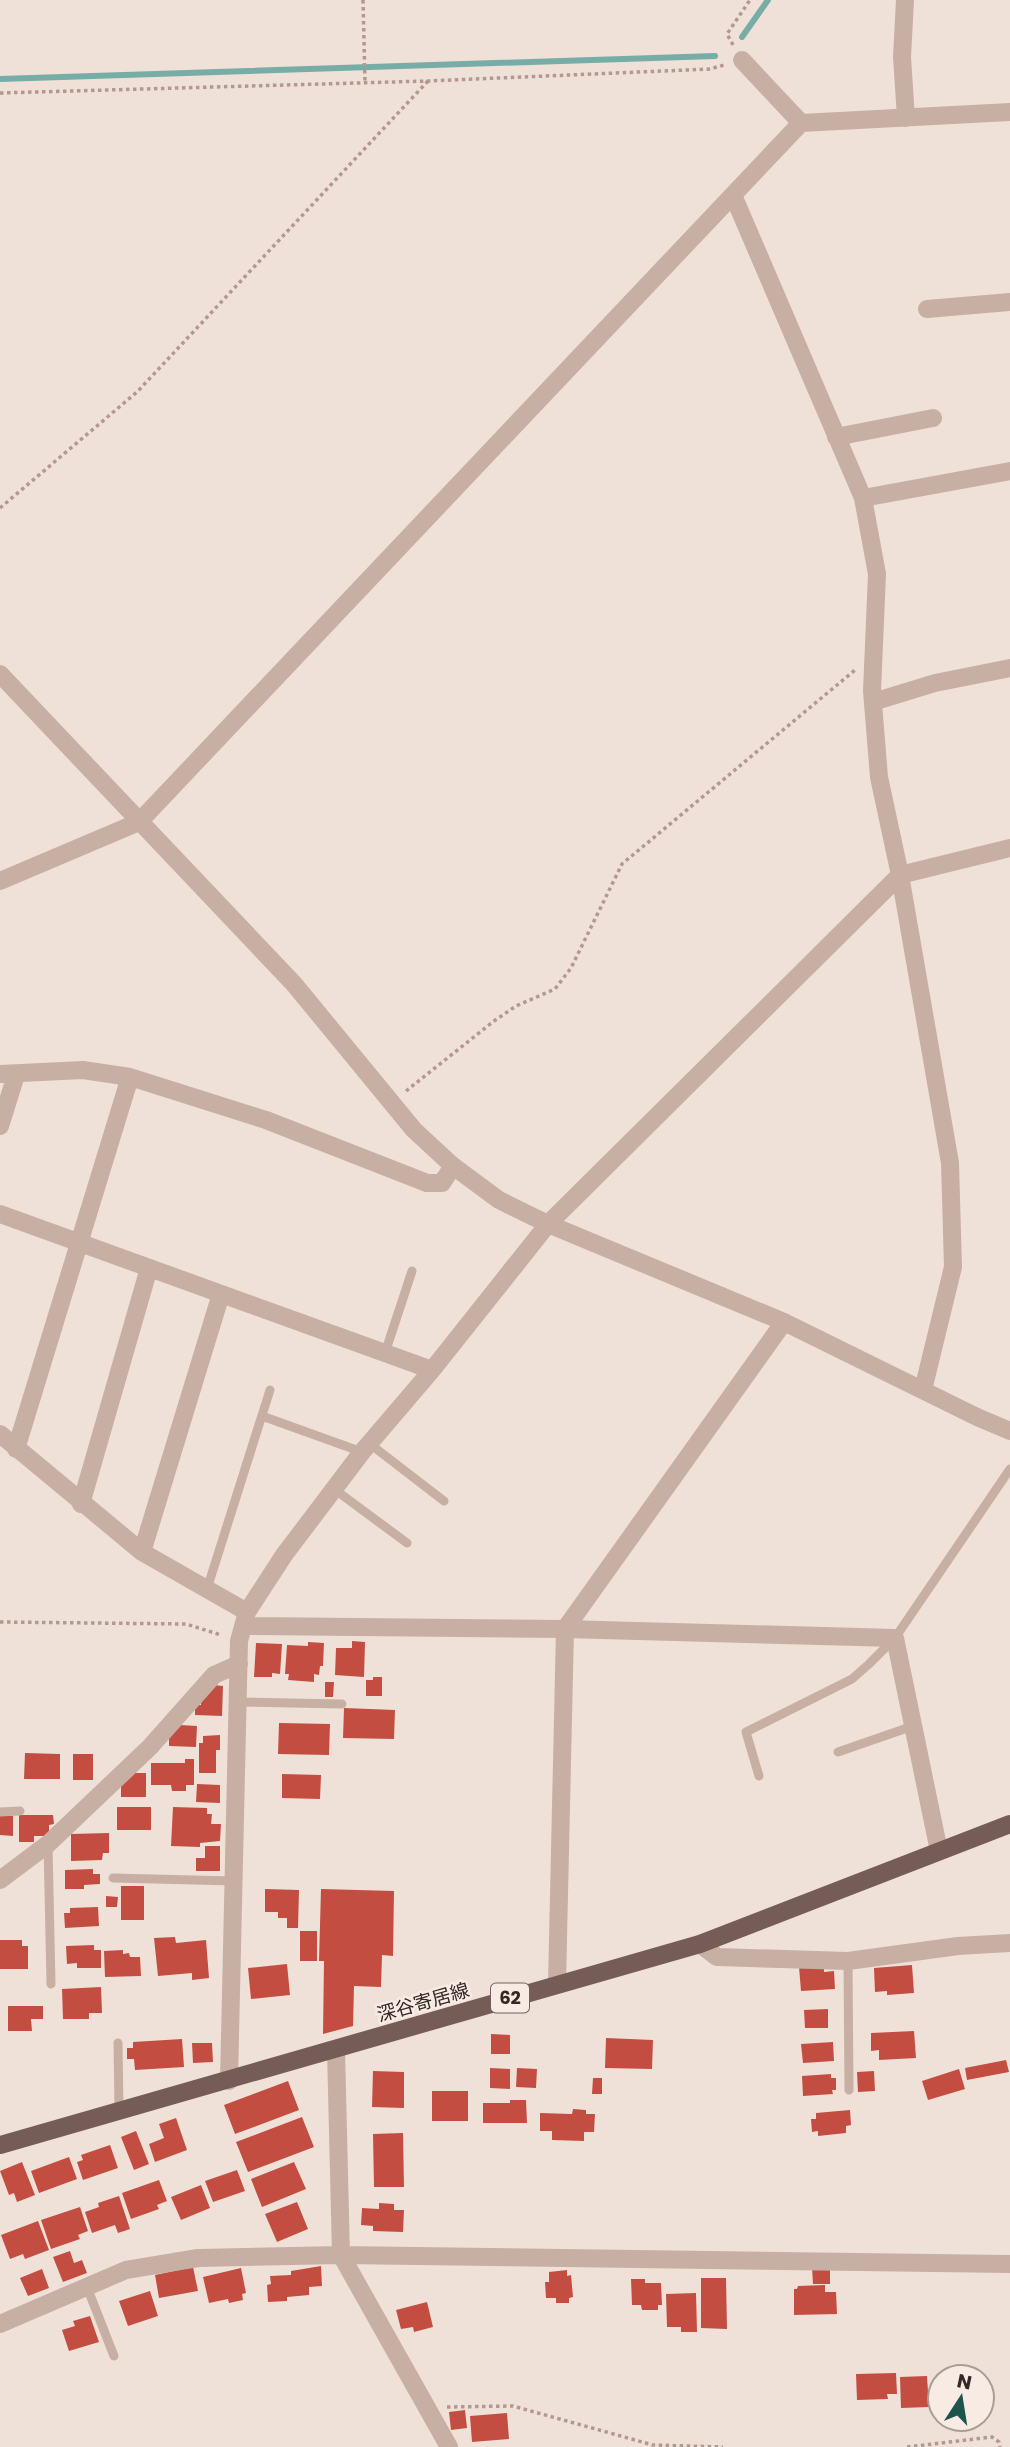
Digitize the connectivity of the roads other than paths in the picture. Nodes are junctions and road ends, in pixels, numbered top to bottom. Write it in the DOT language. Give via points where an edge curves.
graph roads {
  1 [pos="905,0"];
  2 [pos="741,60"];
  3 [pos="1010,112"];
  4 [pos="906,118"];
  5 [pos="801,123"];
  6 [pos="733,195"];
  7 [pos="1010,302"];
  8 [pos="927,309"];
  9 [pos="933,418"];
  10 [pos="836,437"];
  11 [pos="1010,471"];
  12 [pos="863,498"];
  13 [pos="1010,668"];
  14 [pos="0,674"];
  15 [pos="873,702"];
  16 [pos="139,822"];
  17 [pos="1010,848"];
  18 [pos="900,875"];
  19 [pos="0,881"];
  20 [pos="8,1075"];
  21 [pos="130,1077"];
  22 [pos="0,1126"];
  23 [pos="453,1166"];
  24 [pos="0,1213"];
  25 [pos="548,1224"];
  26 [pos="79,1242"];
  27 [pos="149,1268"];
  28 [pos="412,1271"];
  29 [pos="221,1293"];
  30 [pos="784,1322"];
  31 [pos="385,1353"];
  32 [pos="432,1370"];
  33 [pos="270,1390"];
  34 [pos="923,1391"];
  35 [pos="262,1416"];
  36 [pos="1010,1431"];
  37 [pos="0,1434"];
  38 [pos="366,1448"];
  39 [pos="16,1449"];
  40 [pos="1010,1469"];
  41 [pos="334,1489"];
  42 [pos="444,1501"];
  43 [pos="81,1504"];
  44 [pos="407,1542"];
  45 [pos="142,1552"];
  46 [pos="207,1589"];
  47 [pos="243,1627"];
  48 [pos="565,1629"];
  49 [pos="895,1638"];
  50 [pos="239,1664"];
  51 [pos="238,1702"];
  52 [pos="342,1704"];
  53 [pos="913,1726"];
  54 [pos="838,1752"];
  55 [pos="759,1776"];
  56 [pos="20,1811"];
  57 [pos="0,1812"];
  58 [pos="1010,1824"];
  59 [pos="48,1844"];
  60 [pos="939,1851"];
  61 [pos="113,1878"];
  62 [pos="0,1880"];
  63 [pos="234,1881"];
  64 [pos="1010,1943"];
  65 [pos="700,1944"];
  66 [pos="848,1961"];
  67 [pos="51,1984"];
  68 [pos="557,1984"];
  69 [pos="118,2043"];
  70 [pos="335,2050"];
  71 [pos="229,2081"];
  72 [pos="849,2090"];
  73 [pos="119,2112"];
  74 [pos="0,2145"];
  75 [pos="341,2255"];
  76 [pos="1010,2263"];
  77 [pos="87,2287"];
  78 [pos="0,2324"];
  79 [pos="114,2357"];
  80 [pos="449,2447"];
  1 -- 4 [label="street"];
  2 -- 5 [label="street"];
  3 -- 4 [label="street"];
  4 -- 5 [label="street"];
  5 -- 6 [label="street"];
  6 -- 10 [label="street"];
  6 -- 16 [label="street"];
  7 -- 8 [label="street"];
  9 -- 10 [label="street"];
  10 -- 12 [label="street"];
  11 -- 12 [label="street"];
  12 -- 15 [label="street" via="877,574"];
  13 -- 15 [label="street" via="935,683"];
  14 -- 16 [label="street"];
  15 -- 18 [label="street" via="878,777"];
  16 -- 19 [label="street"];
  16 -- 23 [label="street" via="294,984 414,1130"];
  17 -- 18 [label="street"];
  18 -- 25 [label="street"];
  18 -- 34 [label="street" via="950,1163 953,1267"];
  20 -- 21 [label="street" via="83,1070"];
  20 -- 22 [label="street"];
  21 -- 23 [label="street" via="266,1120 427,1183 442,1183"];
  21 -- 26 [label="street"];
  23 -- 25 [label="street" via="499,1200"];
  24 -- 26 [label="street"];
  25 -- 30 [label="street"];
  25 -- 32 [label="street"];
  26 -- 27 [label="street"];
  26 -- 39 [label="street"];
  27 -- 29 [label="street"];
  27 -- 43 [label="street"];
  28 -- 31 [label="lane"];
  29 -- 31 [label="street"];
  29 -- 45 [label="street"];
  30 -- 34 [label="street"];
  30 -- 48 [label="street"];
  31 -- 32 [label="street"];
  32 -- 38 [label="street"];
  33 -- 35 [label="lane"];
  34 -- 36 [label="street"];
  35 -- 38 [label="lane"];
  35 -- 46 [label="lane"];
  37 -- 39 [label="street"];
  38 -- 41 [label="street"];
  38 -- 42 [label="lane"];
  39 -- 43 [label="street"];
  40 -- 49 [label="lane"];
  41 -- 44 [label="lane"];
  41 -- 47 [label="street" via="284,1555"];
  43 -- 45 [label="street"];
  45 -- 46 [label="street"];
  46 -- 47 [label="street"];
  47 -- 48 [label="street"];
  47 -- 50 [label="street"];
  48 -- 49 [label="street"];
  48 -- 68 [label="street"];
  49 -- 53 [label="street"];
  49 -- 55 [label="lane" via="852,1679 746,1732"];
  50 -- 51 [label="street"];
  50 -- 59 [label="street" via="214,1675 150,1747"];
  51 -- 52 [label="lane"];
  51 -- 63 [label="street"];
  53 -- 54 [label="lane"];
  53 -- 60 [label="street"];
  56 -- 57 [label="lane"];
  58 -- 60 [label="main road, 深谷寄居線 / 62"];
  59 -- 62 [label="street"];
  59 -- 67 [label="lane"];
  60 -- 65 [label="main road, 深谷寄居線 / 62"];
  61 -- 63 [label="lane"];
  63 -- 71 [label="street"];
  64 -- 66 [label="street"];
  65 -- 66 [label="street" via="717,1958"];
  65 -- 68 [label="main road, 深谷寄居線 / 62"];
  66 -- 72 [label="lane"];
  68 -- 70 [label="main road, 深谷寄居線 / 62"];
  69 -- 73 [label="lane"];
  70 -- 71 [label="main road, 深谷寄居線 / 62"];
  70 -- 75 [label="street"];
  71 -- 73 [label="main road, 深谷寄居線 / 62"];
  73 -- 74 [label="main road, 深谷寄居線 / 62"];
  75 -- 76 [label="street"];
  75 -- 77 [label="street" via="198,2258 126,2270"];
  75 -- 80 [label="street"];
  77 -- 78 [label="street"];
  77 -- 79 [label="lane"];
}
